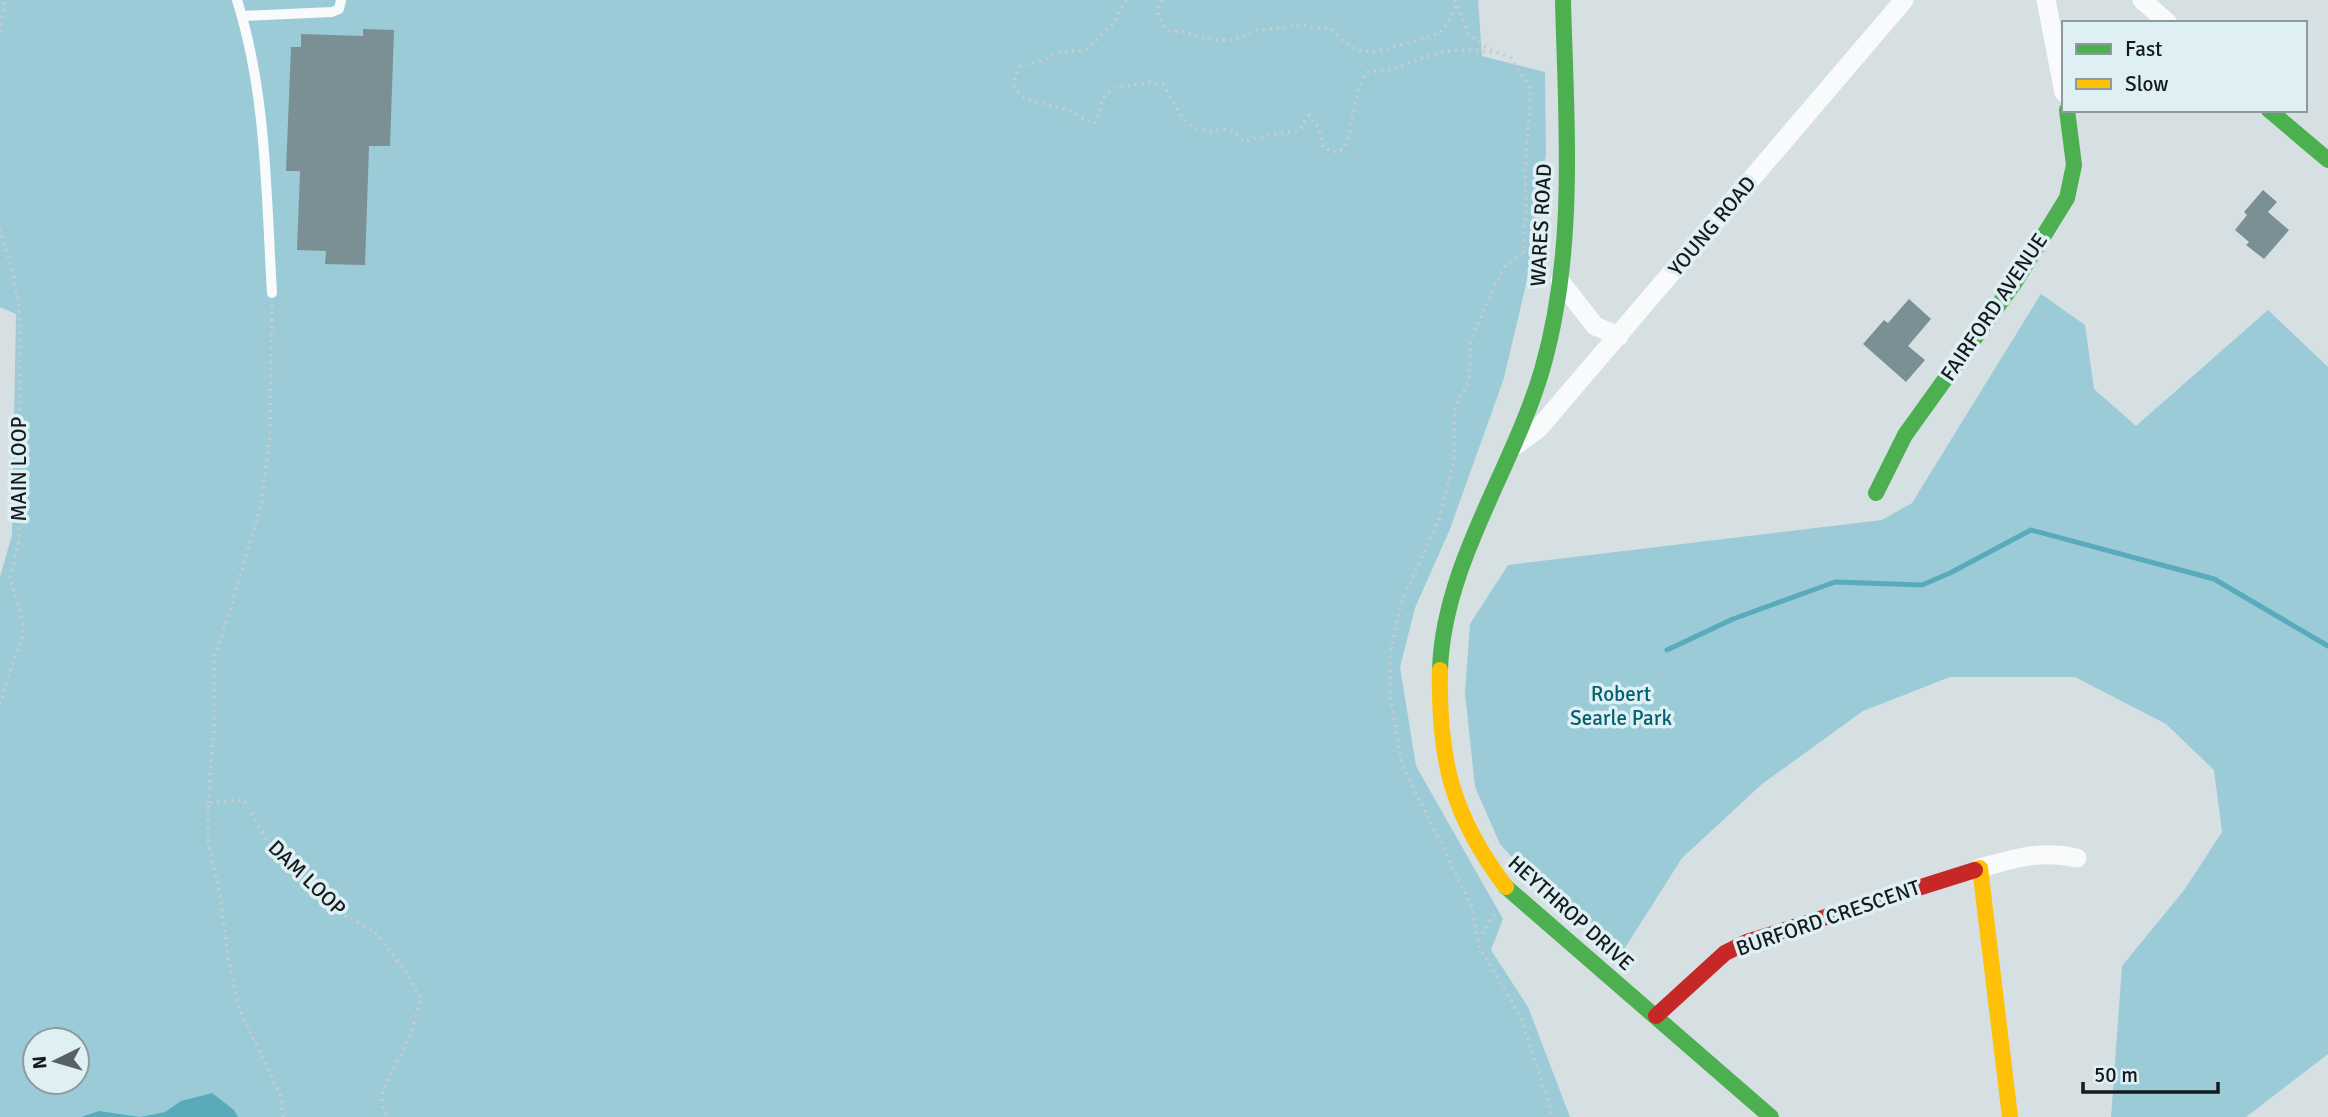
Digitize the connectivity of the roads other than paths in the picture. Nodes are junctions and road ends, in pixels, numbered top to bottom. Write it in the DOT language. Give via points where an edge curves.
graph roads {
  1 [pos="237,0"];
  2 [pos="341,0"];
  3 [pos="1563,0"];
  4 [pos="1904,0"];
  5 [pos="2046,0"];
  6 [pos="2142,0"];
  7 [pos="1886,8"];
  8 [pos="242,16"];
  9 [pos="2166,21"];
  10 [pos="2062,83"];
  11 [pos="2067,112"];
  12 [pos="2271,112"];
  13 [pos="2328,160"];
  14 [pos="1560,281"];
  15 [pos="272,293"];
  16 [pos="1619,336"];
  17 [pos="1515,446"];
  18 [pos="1876,493"];
  19 [pos="2077,858"];
  20 [pos="1980,868"];
  21 [pos="1656,1016"];
  22 [pos="1771,1117"];
  23 [pos="2010,1117"];
  1 -- 8 [label="lane"];
  2 -- 8 [label="lane" via="339,9 332,12"];
  3 -- 14 [label="street, WARES ROAD" via="1566,227"];
  4 -- 7 [label="street, YOUNG ROAD"];
  5 -- 10 [label="street"];
  6 -- 9 [label="street"];
  7 -- 16 [label="street, YOUNG ROAD"];
  8 -- 15 [label="lane" via="263,126"];
  11 -- 18 [label="street, FAIRFORD AVENUE" via="2075,156 2067,198 2015,282 1905,435"];
  12 -- 13 [label="street"];
  14 -- 16 [label="street" via="1595,326"];
  14 -- 17 [label="street, WARES ROAD" via="1544,363"];
  16 -- 17 [label="street, YOUNG ROAD" via="1539,428"];
  17 -- 21 [label="street, HEYTHROP DRIVE" via="1467,554 1442,633 1441,742 1453,796 1470,836 1508,890"];
  19 -- 20 [label="street, BURFORD CRESCENT" via="2039,854"];
  20 -- 21 [label="street, BURFORD CRESCENT" via="1746,942 1725,953"];
  20 -- 23 [label="street"];
  21 -- 22 [label="street, HEYTHROP DRIVE"];
}
